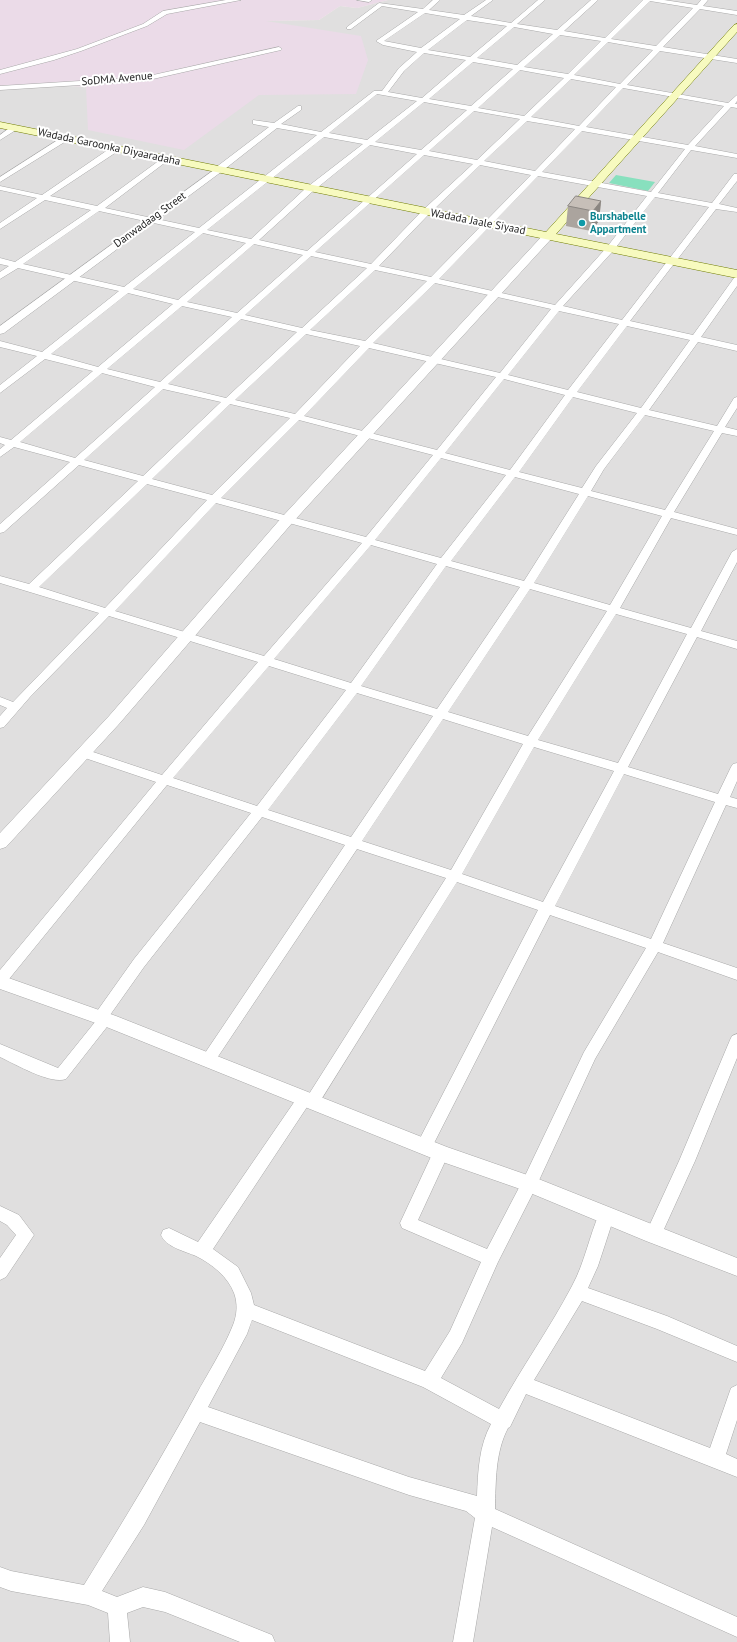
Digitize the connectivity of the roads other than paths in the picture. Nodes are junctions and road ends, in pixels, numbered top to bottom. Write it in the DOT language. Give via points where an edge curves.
graph roads {
  1 [pos="238,0"];
  2 [pos="360,0"];
  3 [pos="369,0"];
  4 [pos="437,0"];
  5 [pos="490,0"];
  6 [pos="542,0"];
  7 [pos="596,0"];
  8 [pos="647,0"];
  9 [pos="652,0"];
  10 [pos="705,0"];
  11 [pos="697,7"];
  12 [pos="425,10"];
  13 [pos="737,13"];
  14 [pos="466,17"];
  15 [pos="513,25"];
  16 [pos="737,27"];
  17 [pos="349,28"];
  18 [pos="558,32"];
  19 [pos="606,40"];
  20 [pos="659,48"];
  21 [pos="279,49"];
  22 [pos="424,51"];
  23 [pos="710,56"];
  24 [pos="470,60"];
  25 [pos="737,61"];
  26 [pos="519,68"];
  27 [pos="0,71"];
  28 [pos="569,77"];
  29 [pos="623,86"];
  30 [pos="0,88"];
  31 [pos="384,92"];
  32 [pos="675,95"];
  33 [pos="737,96"];
  34 [pos="423,100"];
  35 [pos="733,106"];
  36 [pos="298,108"];
  37 [pos="472,108"];
  38 [pos="525,118"];
  39 [pos="256,122"];
  40 [pos="0,125"];
  41 [pos="275,125"];
  42 [pos="16,128"];
  43 [pos="579,128"];
  44 [pos="323,134"];
  45 [pos="0,138"];
  46 [pos="67,138"];
  47 [pos="636,138"];
  48 [pos="369,142"];
  49 [pos="690,147"];
  50 [pos="115,149"];
  51 [pos="423,152"];
  52 [pos="737,156"];
  53 [pos="164,159"];
  54 [pos="477,162"];
  55 [pos="218,170"];
  56 [pos="536,173"];
  57 [pos="737,176"];
  58 [pos="266,179"];
  59 [pos="0,180"];
  60 [pos="595,184"];
  61 [pos="0,188"];
  62 [pos="312,188"];
  63 [pos="653,194"];
  64 [pos="43,197"];
  65 [pos="370,200"];
  66 [pos="713,206"];
  67 [pos="99,208"];
  68 [pos="737,210"];
  69 [pos="426,212"];
  70 [pos="150,220"];
  71 [pos="487,224"];
  72 [pos="0,228"];
  73 [pos="200,231"];
  74 [pos="548,236"];
  75 [pos="251,243"];
  76 [pos="610,249"];
  77 [pos="308,255"];
  78 [pos="0,261"];
  79 [pos="673,261"];
  80 [pos="16,265"];
  81 [pos="372,268"];
  82 [pos="737,274"];
  83 [pos="0,276"];
  84 [pos="71,278"];
  85 [pos="433,280"];
  86 [pos="737,280"];
  87 [pos="127,290"];
  88 [pos="495,295"];
  89 [pos="180,302"];
  90 [pos="558,308"];
  91 [pos="241,316"];
  92 [pos="625,324"];
  93 [pos="0,331"];
  94 [pos="303,331"];
  95 [pos="695,339"];
  96 [pos="0,344"];
  97 [pos="366,345"];
  98 [pos="737,348"];
  99 [pos="45,355"];
  100 [pos="435,359"];
  101 [pos="100,369"];
  102 [pos="501,377"];
  103 [pos="163,386"];
  104 [pos="0,390"];
  105 [pos="571,393"];
  106 [pos="737,400"];
  107 [pos="228,401"];
  108 [pos="644,412"];
  109 [pos="297,417"];
  110 [pos="719,429"];
  111 [pos="737,433"];
  112 [pos="366,436"];
  113 [pos="0,440"];
  114 [pos="12,444"];
  115 [pos="0,454"];
  116 [pos="439,454"];
  117 [pos="78,461"];
  118 [pos="513,473"];
  119 [pos="147,480"];
  120 [pos="584,491"];
  121 [pos="215,498"];
  122 [pos="668,514"];
  123 [pos="288,519"];
  124 [pos="0,530"];
  125 [pos="737,532"];
  126 [pos="368,542"];
  127 [pos="737,552"];
  128 [pos="444,562"];
  129 [pos="0,578"];
  130 [pos="527,585"];
  131 [pos="32,588"];
  132 [pos="613,610"];
  133 [pos="107,612"];
  134 [pos="694,633"];
  135 [pos="185,637"];
  136 [pos="737,644"];
  137 [pos="267,661"];
  138 [pos="354,688"];
  139 [pos="0,701"];
  140 [pos="15,707"];
  141 [pos="440,714"];
  142 [pos="0,724"];
  143 [pos="531,741"];
  144 [pos="83,753"];
  145 [pos="737,767"];
  146 [pos="620,769"];
  147 [pos="164,780"];
  148 [pos="722,799"];
  149 [pos="737,804"];
  150 [pos="259,812"];
  151 [pos="0,843"];
  152 [pos="354,843"];
  153 [pos="454,876"];
  154 [pos="547,907"];
  155 [pos="655,946"];
  156 [pos="737,974"];
  157 [pos="0,981"];
  158 [pos="102,1018"];
  159 [pos="737,1040"];
  160 [pos="0,1050"];
  161 [pos="208,1060"];
  162 [pos="308,1100"];
  163 [pos="432,1149"];
  164 [pos="529,1184"];
  165 [pos="0,1212"];
  166 [pos="606,1217"];
  167 [pos="169,1235"];
  168 [pos="653,1235"];
  169 [pos="202,1251"];
  170 [pos="491,1258"];
  171 [pos="737,1267"];
  172 [pos="0,1272"];
  173 [pos="578,1292"];
  174 [pos="246,1310"];
  175 [pos="737,1354"];
  176 [pos="429,1381"];
  177 [pos="522,1384"];
  178 [pos="737,1394"];
  179 [pos="196,1412"];
  180 [pos="504,1421"];
  181 [pos="715,1459"];
  182 [pos="737,1468"];
  183 [pos="485,1514"];
  184 [pos="0,1578"];
  185 [pos="88,1595"];
  186 [pos="116,1607"];
  187 [pos="737,1627"];
  188 [pos="120,1642"];
  189 [pos="265,1642"];
  190 [pos="463,1642"];
  1 -- 27 [label="street" via="166,12 145,25 79,50"];
  2 -- 3 [label="street"];
  4 -- 12 [label="street"];
  5 -- 14 [label="street"];
  6 -- 15 [label="street"];
  7 -- 18 [label="street"];
  8 -- 19 [label="street"];
  9 -- 11 [label="street"];
  10 -- 11 [label="street"];
  11 -- 13 [label="street"];
  11 -- 20 [label="street"];
  12 -- 14 [label="street"];
  12 -- 17 [label="street" via="381,4"];
  12 -- 22 [label="street" via="379,40 385,44"];
  14 -- 15 [label="street"];
  14 -- 22 [label="street"];
  15 -- 18 [label="street"];
  15 -- 24 [label="street"];
  16 -- 23 [label="main road"];
  18 -- 19 [label="street"];
  18 -- 26 [label="street"];
  19 -- 20 [label="street"];
  19 -- 28 [label="street"];
  20 -- 23 [label="street"];
  20 -- 29 [label="street"];
  21 -- 30 [label="street, SoDMA Avenue" via="144,79"];
  22 -- 24 [label="street"];
  22 -- 31 [label="street" via="405,66"];
  23 -- 25 [label="street"];
  23 -- 32 [label="main road"];
  24 -- 26 [label="street"];
  24 -- 34 [label="street"];
  26 -- 28 [label="street"];
  26 -- 37 [label="street"];
  28 -- 29 [label="street"];
  28 -- 38 [label="street"];
  29 -- 32 [label="street"];
  29 -- 43 [label="street"];
  31 -- 34 [label="street"];
  31 -- 44 [label="street" via="376,92"];
  32 -- 35 [label="street"];
  32 -- 47 [label="main road"];
  33 -- 35 [label="street"];
  34 -- 37 [label="street"];
  34 -- 48 [label="street"];
  35 -- 49 [label="street"];
  36 -- 41 [label="street, Danwadaag Street"];
  37 -- 38 [label="street"];
  37 -- 51 [label="street"];
  38 -- 43 [label="street"];
  38 -- 54 [label="street"];
  39 -- 41 [label="street"];
  40 -- 42 [label="main road, Wadada Garoonka Diyaaradaha"];
  41 -- 44 [label="street"];
  41 -- 55 [label="street, Danwadaag Street"];
  42 -- 45 [label="street"];
  42 -- 46 [label="main road, Wadada Garoonka Diyaaradaha"];
  43 -- 47 [label="street"];
  43 -- 56 [label="street"];
  44 -- 48 [label="street"];
  44 -- 58 [label="street"];
  46 -- 50 [label="main road, Wadada Garoonka Diyaaradaha"];
  46 -- 59 [label="street"];
  47 -- 49 [label="street"];
  47 -- 60 [label="main road"];
  48 -- 51 [label="street"];
  48 -- 62 [label="street"];
  49 -- 52 [label="street"];
  49 -- 63 [label="street"];
  50 -- 53 [label="main road, Wadada Garoonka Diyaaradaha"];
  50 -- 64 [label="street"];
  51 -- 54 [label="street"];
  51 -- 65 [label="street"];
  53 -- 55 [label="main road, Wadada Garoonka Diyaaradaha"];
  53 -- 67 [label="street"];
  54 -- 56 [label="street"];
  54 -- 69 [label="street"];
  55 -- 58 [label="main road, Wadada Jaale Siyaad"];
  55 -- 70 [label="street, Danwadaag Street"];
  56 -- 60 [label="street"];
  56 -- 71 [label="street"];
  57 -- 66 [label="street"];
  58 -- 62 [label="main road, Wadada Jaale Siyaad"];
  58 -- 73 [label="street"];
  60 -- 63 [label="street"];
  60 -- 74 [label="main road"];
  61 -- 64 [label="street"];
  62 -- 65 [label="main road, Wadada Jaale Siyaad"];
  62 -- 75 [label="street"];
  63 -- 66 [label="street"];
  63 -- 76 [label="street"];
  64 -- 67 [label="street"];
  64 -- 72 [label="street"];
  65 -- 69 [label="main road, Wadada Jaale Siyaad"];
  65 -- 77 [label="street"];
  66 -- 68 [label="street"];
  66 -- 79 [label="street"];
  67 -- 70 [label="street"];
  67 -- 80 [label="street"];
  69 -- 71 [label="main road, Wadada Jaale Siyaad"];
  69 -- 81 [label="street"];
  70 -- 73 [label="street"];
  70 -- 84 [label="street, Danwadaag Street"];
  71 -- 74 [label="main road, Wadada Jaale Siyaad"];
  71 -- 85 [label="street"];
  73 -- 75 [label="street"];
  73 -- 87 [label="street"];
  74 -- 76 [label="main road, Wadada Jaale Siyaad"];
  74 -- 88 [label="street"];
  75 -- 77 [label="street"];
  75 -- 89 [label="street"];
  76 -- 79 [label="main road, Wadada Jaale Siyaad"];
  76 -- 90 [label="street"];
  77 -- 81 [label="street"];
  77 -- 91 [label="street"];
  78 -- 80 [label="street"];
  79 -- 82 [label="main road, Wadada Jaale Siyaad"];
  79 -- 92 [label="street"];
  80 -- 83 [label="street"];
  80 -- 84 [label="street"];
  81 -- 85 [label="street"];
  81 -- 94 [label="street"];
  84 -- 87 [label="street"];
  84 -- 93 [label="street, Danwadaag Street"];
  85 -- 88 [label="street"];
  85 -- 97 [label="street"];
  86 -- 95 [label="street"];
  87 -- 89 [label="street"];
  87 -- 99 [label="street"];
  88 -- 90 [label="street"];
  88 -- 100 [label="street"];
  89 -- 91 [label="street"];
  89 -- 101 [label="street"];
  90 -- 92 [label="street"];
  90 -- 102 [label="street"];
  91 -- 94 [label="street"];
  91 -- 103 [label="street"];
  92 -- 95 [label="street"];
  92 -- 105 [label="street"];
  94 -- 97 [label="street"];
  94 -- 107 [label="street"];
  95 -- 98 [label="street"];
  95 -- 108 [label="street"];
  96 -- 99 [label="street"];
  97 -- 100 [label="street"];
  97 -- 109 [label="street"];
  99 -- 101 [label="street"];
  99 -- 104 [label="street"];
  100 -- 102 [label="street"];
  100 -- 112 [label="street"];
  101 -- 103 [label="street"];
  101 -- 114 [label="street"];
  102 -- 105 [label="street"];
  102 -- 116 [label="street"];
  103 -- 107 [label="street"];
  103 -- 117 [label="street"];
  105 -- 108 [label="street"];
  105 -- 118 [label="street"];
  106 -- 110 [label="street"];
  107 -- 109 [label="street"];
  107 -- 119 [label="street"];
  108 -- 110 [label="street"];
  108 -- 120 [label="street"];
  109 -- 112 [label="street"];
  109 -- 121 [label="street"];
  110 -- 111 [label="street"];
  110 -- 122 [label="street"];
  112 -- 116 [label="street"];
  112 -- 123 [label="street"];
  113 -- 114 [label="street"];
  114 -- 115 [label="street"];
  114 -- 117 [label="street"];
  116 -- 118 [label="street"];
  116 -- 126 [label="street"];
  117 -- 119 [label="street"];
  117 -- 124 [label="street"];
  118 -- 120 [label="street"];
  118 -- 128 [label="street"];
  119 -- 121 [label="street"];
  119 -- 131 [label="street"];
  120 -- 122 [label="street"];
  120 -- 130 [label="street"];
  121 -- 123 [label="street"];
  121 -- 133 [label="street"];
  122 -- 125 [label="street"];
  122 -- 132 [label="street"];
  123 -- 126 [label="street"];
  123 -- 135 [label="street"];
  126 -- 128 [label="street"];
  126 -- 137 [label="street"];
  127 -- 134 [label="street"];
  128 -- 130 [label="street"];
  128 -- 138 [label="street"];
  129 -- 131 [label="street"];
  130 -- 132 [label="street"];
  130 -- 141 [label="street"];
  131 -- 133 [label="street"];
  132 -- 134 [label="street"];
  132 -- 143 [label="street"];
  133 -- 135 [label="street"];
  133 -- 140 [label="street"];
  134 -- 136 [label="street"];
  134 -- 146 [label="street"];
  135 -- 137 [label="street"];
  135 -- 144 [label="street"];
  137 -- 138 [label="street"];
  137 -- 147 [label="street"];
  138 -- 141 [label="street"];
  138 -- 150 [label="street"];
  139 -- 140 [label="street"];
  140 -- 142 [label="street"];
  141 -- 143 [label="street"];
  141 -- 152 [label="street"];
  143 -- 146 [label="street"];
  143 -- 153 [label="street"];
  144 -- 147 [label="street"];
  144 -- 151 [label="street"];
  145 -- 148 [label="street"];
  146 -- 148 [label="street"];
  146 -- 154 [label="street"];
  147 -- 150 [label="street"];
  147 -- 157 [label="street"];
  148 -- 149 [label="street"];
  148 -- 155 [label="street"];
  150 -- 152 [label="street"];
  150 -- 158 [label="street" via="139,963"];
  152 -- 153 [label="street"];
  152 -- 161 [label="street"];
  153 -- 154 [label="street"];
  153 -- 162 [label="street"];
  154 -- 155 [label="street"];
  154 -- 163 [label="street"];
  155 -- 156 [label="street"];
  155 -- 164 [label="street" via="589,1056"];
  157 -- 158 [label="street"];
  158 -- 160 [label="street" via="61,1075"];
  158 -- 161 [label="street"];
  159 -- 168 [label="street"];
  161 -- 162 [label="street"];
  162 -- 163 [label="street"];
  162 -- 169 [label="street"];
  163 -- 164 [label="street"];
  163 -- 170 [label="street" via="408,1223"];
  164 -- 166 [label="street"];
  164 -- 170 [label="street"];
  165 -- 172 [label="street" via="13,1220 26,1235"];
  166 -- 168 [label="street"];
  166 -- 173 [label="street" via="590,1266"];
  167 -- 169 [label="street"];
  168 -- 171 [label="street"];
  169 -- 174 [label="street" via="232,1272 243,1293"];
  170 -- 176 [label="street" via="456,1337"];
  173 -- 175 [label="street" via="661,1322"];
  173 -- 177 [label="street"];
  174 -- 176 [label="street"];
  174 -- 179 [label="street" via="241,1328"];
  176 -- 180 [label="street"];
  177 -- 180 [label="street"];
  177 -- 181 [label="street"];
  178 -- 181 [label="street"];
  179 -- 183 [label="street" via="409,1486 471,1503"];
  179 -- 185 [label="street" via="137,1518"];
  180 -- 183 [label="street" via="493,1438 488,1464"];
  181 -- 182 [label="street"];
  183 -- 187 [label="street"];
  183 -- 190 [label="street"];
  184 -- 185 [label="street"];
  185 -- 186 [label="street"];
  186 -- 188 [label="street"];
  186 -- 189 [label="street" via="143,1597 165,1602"];
}
